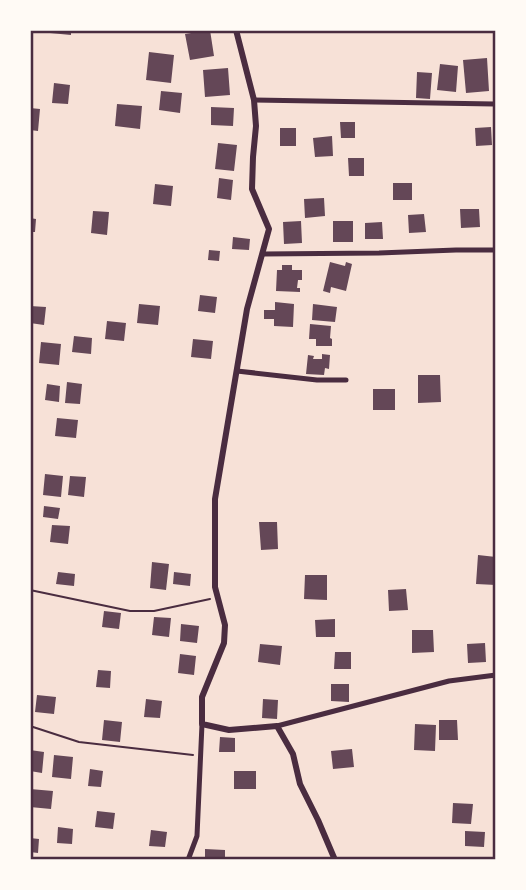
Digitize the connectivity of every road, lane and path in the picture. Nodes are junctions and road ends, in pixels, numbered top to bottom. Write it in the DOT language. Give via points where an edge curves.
graph roads {
  1 [pos="236,30"];
  2 [pos="254,100"];
  3 [pos="494,104"];
  4 [pos="496,250"];
  5 [pos="263,254"];
  6 [pos="237,371"];
  7 [pos="346,380"];
  8 [pos="30,590"];
  9 [pos="218,598"];
  10 [pos="496,676"];
  11 [pos="202,724"];
  12 [pos="30,726"];
  13 [pos="277,726"];
  14 [pos="201,756"];
  15 [pos="188,860"];
  16 [pos="335,860"];
  1 -- 2 [label="street"];
  2 -- 3 [label="street"];
  2 -- 5 [label="street" via="252,190 269,229"];
  4 -- 5 [label="street"];
  5 -- 6 [label="street" via="247,309"];
  6 -- 7 [label="street"];
  6 -- 9 [label="street" via="215,499"];
  8 -- 9 [label="path" via="141,612"];
  9 -- 11 [label="street" via="224,643 202,697"];
  10 -- 13 [label="street" via="449,681"];
  11 -- 13 [label="street" via="229,730"];
  11 -- 14 [label="street"];
  12 -- 14 [label="path" via="79,742"];
  13 -- 16 [label="street" via="293,754 300,784"];
  14 -- 15 [label="street" via="197,836"];
}
